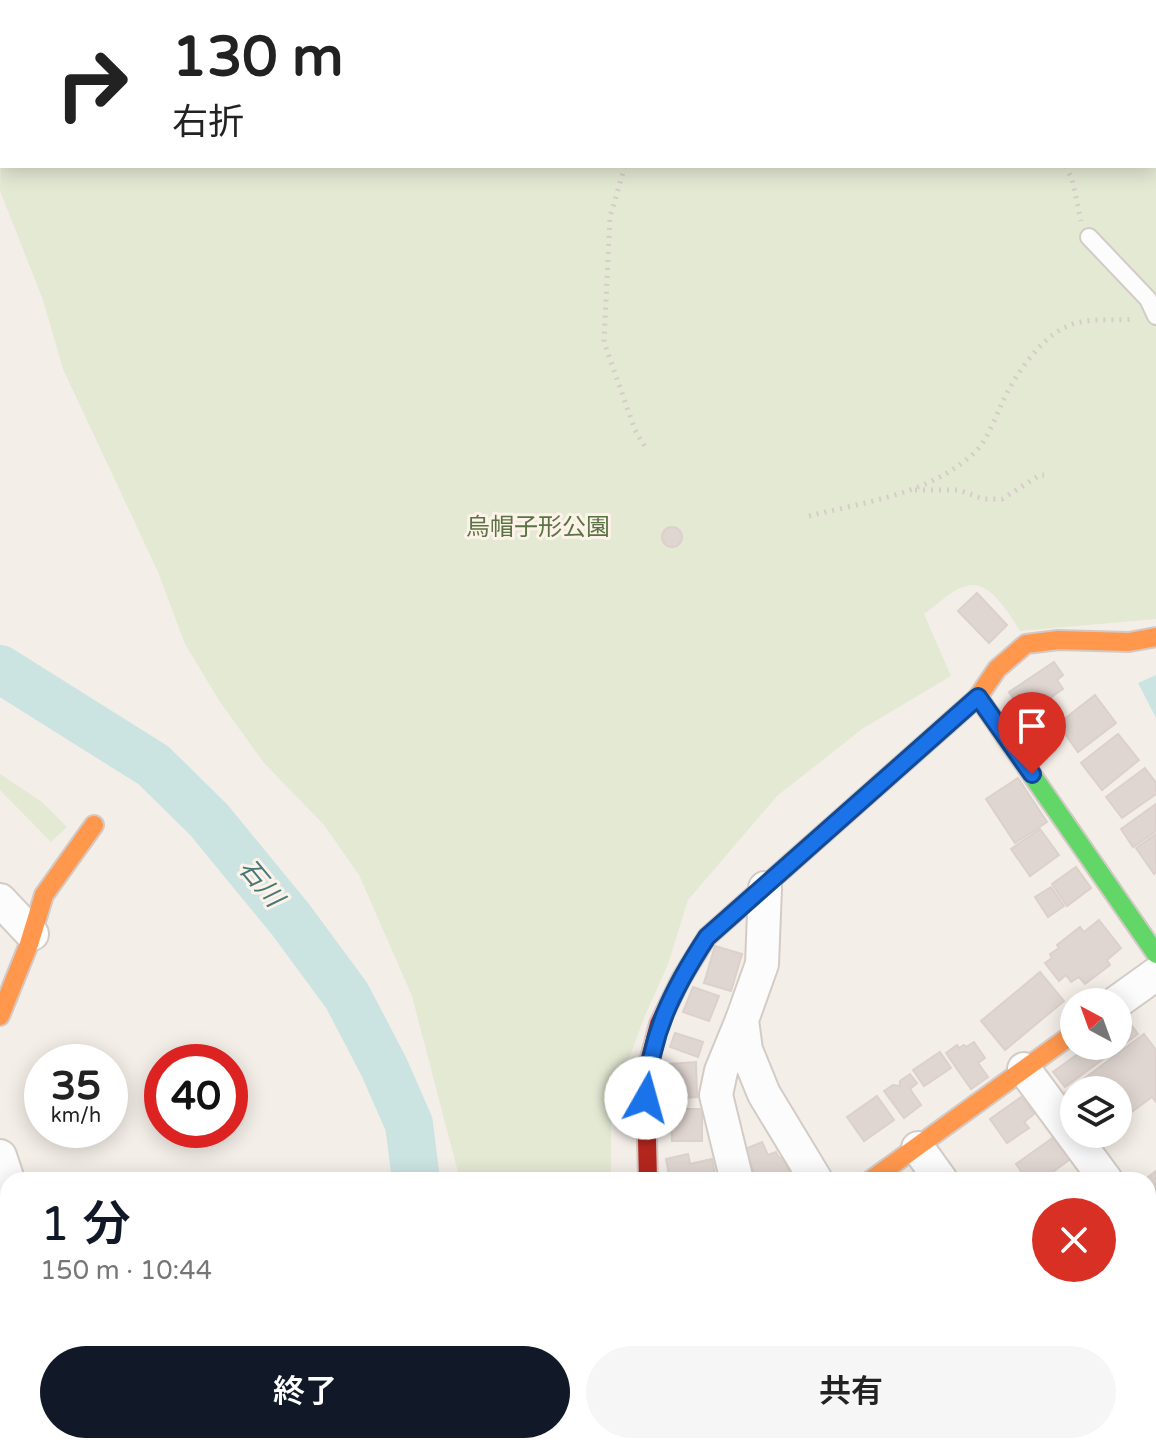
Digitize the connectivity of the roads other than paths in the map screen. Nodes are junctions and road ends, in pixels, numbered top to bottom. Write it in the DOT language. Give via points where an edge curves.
graph roads {
  1 [pos="1089,237"];
  2 [pos="1150,317"];
  3 [pos="1156,637"];
  4 [pos="978,697"];
  5 [pos="94,825"];
  6 [pos="765,888"];
  7 [pos="0,900"];
  8 [pos="32,934"];
  9 [pos="1156,954"];
  10 [pos="1156,974"];
  11 [pos="1132,991"];
  12 [pos="0,1016"];
  13 [pos="742,1020"];
  14 [pos="1060,1043"];
  15 [pos="1024,1069"];
  16 [pos="918,1148"];
  17 [pos="648,1172"];
  18 [pos="735,1172"];
  19 [pos="811,1172"];
  20 [pos="883,1172"];
  21 [pos="935,1172"];
  22 [pos="1100,1172"];
  1 -- 2 [label="lane" via="1148,299"];
  3 -- 4 [label="street" via="1026,644 997,669"];
  4 -- 6 [label="street"];
  4 -- 9 [label="street"];
  5 -- 8 [label="street" via="44,895"];
  6 -- 13 [label="street" via="762,964"];
  6 -- 17 [label="street" via="707,937 657,1027 648,1074"];
  7 -- 8 [label="street"];
  8 -- 12 [label="street"];
  10 -- 11 [label="street"];
  13 -- 18 [label="street" via="716,1095"];
  13 -- 19 [label="street" via="746,1050 764,1094"];
  14 -- 15 [label="street"];
  15 -- 16 [label="street"];
  15 -- 22 [label="street"];
  16 -- 20 [label="street"];
  16 -- 21 [label="street"];
}
